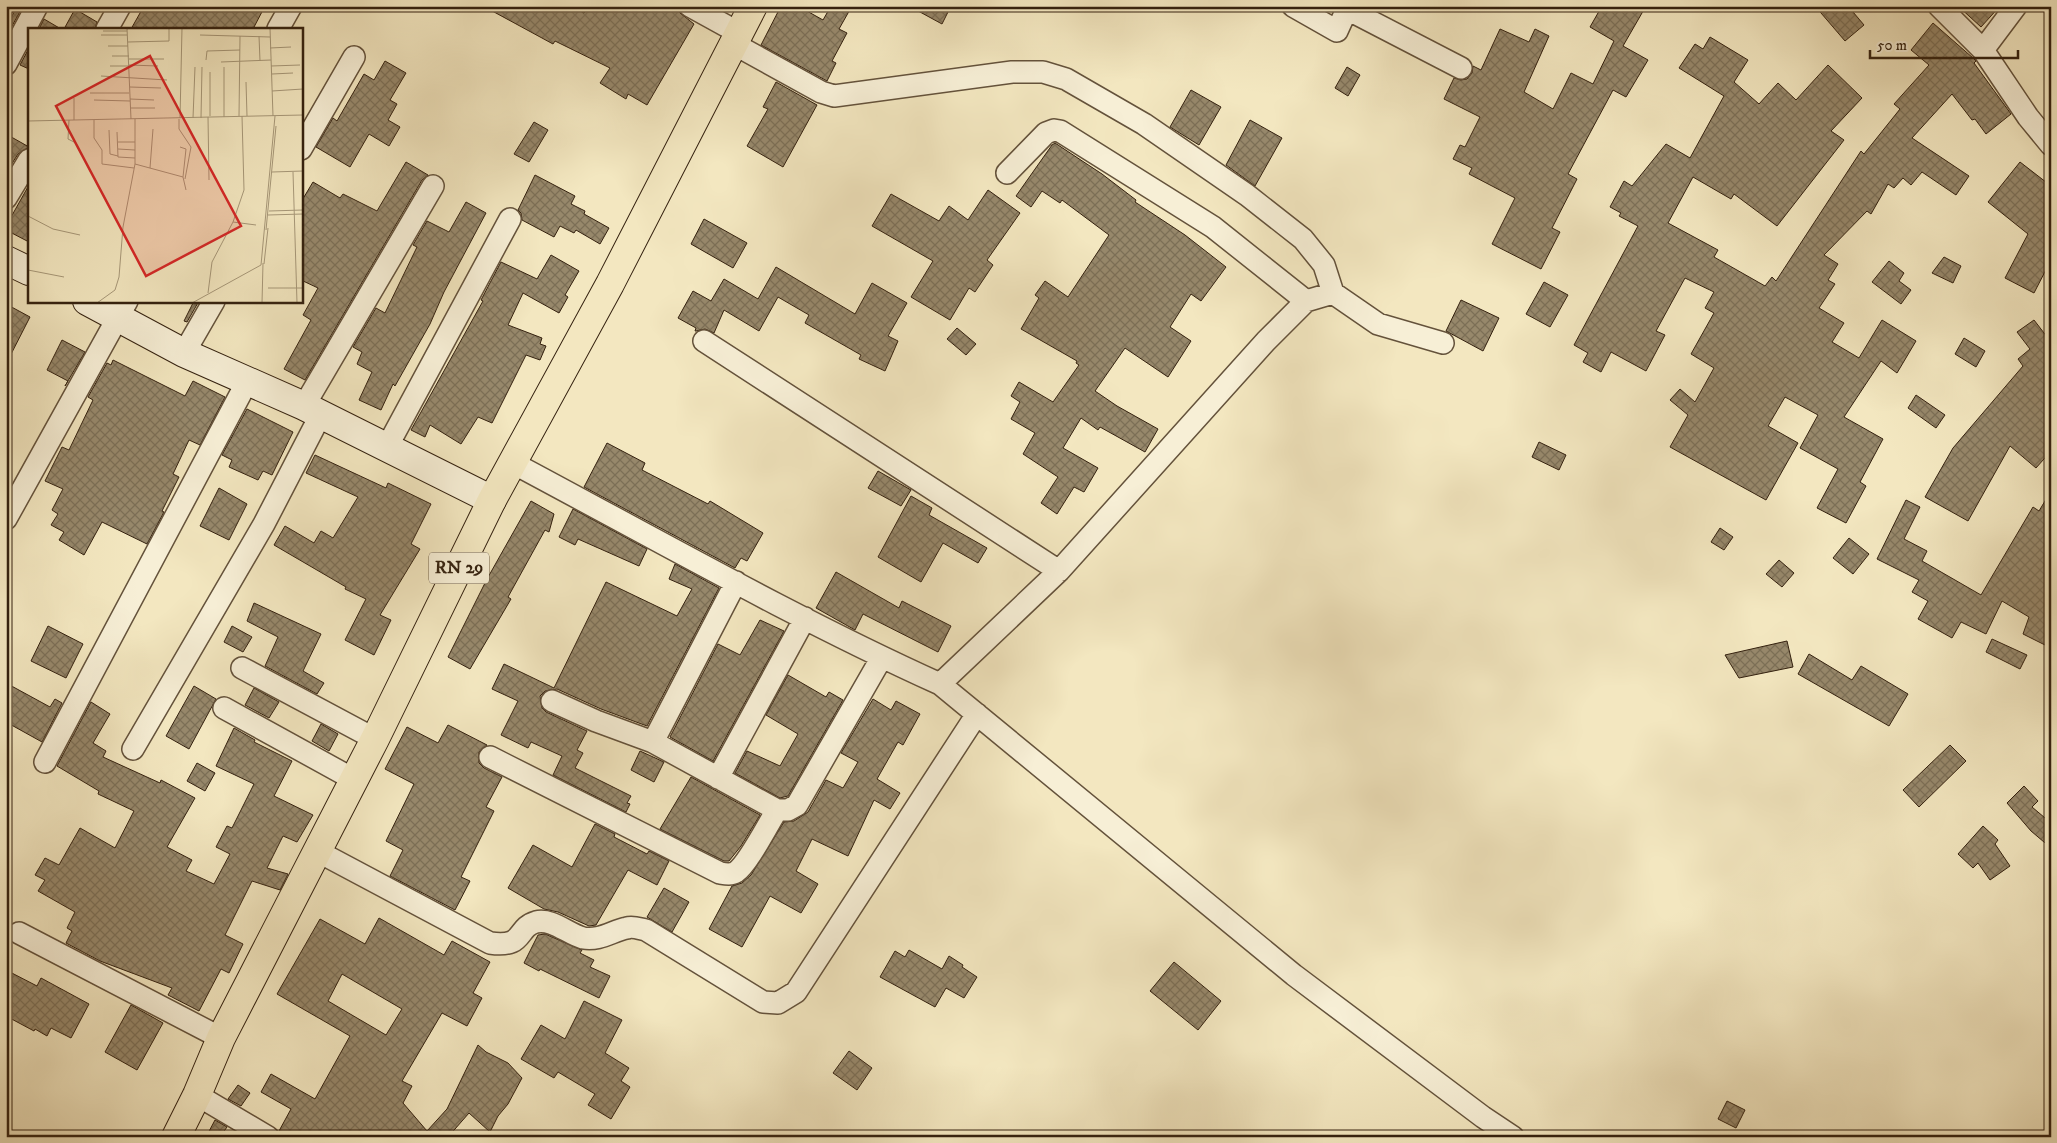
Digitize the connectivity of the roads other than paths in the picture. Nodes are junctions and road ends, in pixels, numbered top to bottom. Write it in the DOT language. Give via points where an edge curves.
graph roads {
  1 [pos="37,6"];
  2 [pos="120,6"];
  3 [pos="291,6"];
  4 [pos="690,6"];
  5 [pos="753,6"];
  6 [pos="1293,6"];
  7 [pos="1939,6"];
  8 [pos="2016,6"];
  9 [pos="108,28"];
  10 [pos="279,28"];
  11 [pos="737,39"];
  12 [pos="1983,50"];
  13 [pos="354,57"];
  14 [pos="6,64"];
  15 [pos="1461,68"];
  16 [pos="2051,145"];
  17 [pos="302,146"];
  18 [pos="28,162"];
  19 [pos="1006,173"];
  20 [pos="433,186"];
  21 [pos="6,198"];
  22 [pos="510,220"];
  23 [pos="6,260"];
  24 [pos="28,271"];
  25 [pos="1332,293"];
  26 [pos="1306,301"];
  27 [pos="92,302"];
  28 [pos="213,302"];
  29 [pos="123,309"];
  30 [pos="704,340"];
  31 [pos="1443,343"];
  32 [pos="184,353"];
  33 [pos="248,380"];
  34 [pos="312,410"];
  35 [pos="387,447"];
  36 [pos="513,463"];
  37 [pos="492,500"];
  38 [pos="6,519"];
  39 [pos="1060,571"];
  40 [pos="736,582"];
  41 [pos="805,618"];
  42 [pos="882,657"];
  43 [pos="242,668"];
  44 [pos="940,684"];
  45 [pos="552,701"];
  46 [pos="224,708"];
  47 [pos="977,714"];
  48 [pos="375,739"];
  49 [pos="653,742"];
  50 [pos="133,749"];
  51 [pos="490,757"];
  52 [pos="45,762"];
  53 [pos="718,778"];
  54 [pos="353,780"];
  55 [pos="777,810"];
  56 [pos="317,851"];
  57 [pos="19,933"];
  58 [pos="221,1038"];
  59 [pos="196,1095"];
  60 [pos="176,1137"];
  61 [pos="268,1137"];
  62 [pos="1513,1137"];
  1 -- 14 [label="street"];
  2 -- 9 [label="street"];
  3 -- 10 [label="street"];
  4 -- 11 [label="street"];
  5 -- 11 [label="main road, RN 29"];
  6 -- 15 [label="street" via="1337,31 1347,9"];
  7 -- 12 [label="street"];
  8 -- 12 [label="street"];
  11 -- 25 [label="street" via="821,92 834,96 1012,72 1042,72 1066,79 1144,124 1247,195 1302,239 1324,265"];
  11 -- 36 [label="main road, RN 29"];
  12 -- 16 [label="street"];
  13 -- 17 [label="street"];
  18 -- 21 [label="street"];
  19 -- 26 [label="street" via="1046,133 1060,131 1213,227"];
  20 -- 34 [label="street"];
  22 -- 35 [label="street"];
  23 -- 24 [label="main road"];
  25 -- 26 [label="street"];
  25 -- 31 [label="street" via="1378,324"];
  26 -- 39 [label="street" via="1266,341"];
  27 -- 29 [label="main road"];
  28 -- 32 [label="street"];
  29 -- 32 [label="main road"];
  29 -- 38 [label="street"];
  30 -- 39 [label="street"];
  32 -- 33 [label="main road"];
  33 -- 34 [label="main road"];
  33 -- 52 [label="street"];
  34 -- 35 [label="main road"];
  34 -- 50 [label="street" via="264,524"];
  35 -- 37 [label="main road"];
  36 -- 37 [label="main road, RN 29"];
  36 -- 40 [label="street"];
  37 -- 48 [label="main road, RN 29"];
  39 -- 44 [label="street"];
  40 -- 41 [label="street"];
  40 -- 49 [label="street"];
  41 -- 42 [label="street"];
  41 -- 53 [label="street"];
  42 -- 44 [label="street"];
  42 -- 55 [label="street" via="797,805 788,810"];
  43 -- 48 [label="street"];
  44 -- 47 [label="street"];
  45 -- 49 [label="street" via="596,722"];
  46 -- 54 [label="street"];
  47 -- 56 [label="street" via="796,992 778,1003 763,1002 646,930 629,927 602,938 583,938 544,921 534,922 515,942 490,943"];
  47 -- 62 [label="street" via="1294,975"];
  48 -- 54 [label="main road, RN 29"];
  49 -- 53 [label="street"];
  51 -- 55 [label="street" via="728,875 743,864"];
  53 -- 55 [label="street"];
  54 -- 56 [label="main road, RN 29"];
  56 -- 58 [label="main road, RN 29"];
  57 -- 58 [label="street"];
  58 -- 59 [label="main road, RN 29"];
  59 -- 60 [label="main road, RN 29"];
  59 -- 61 [label="street"];
}
